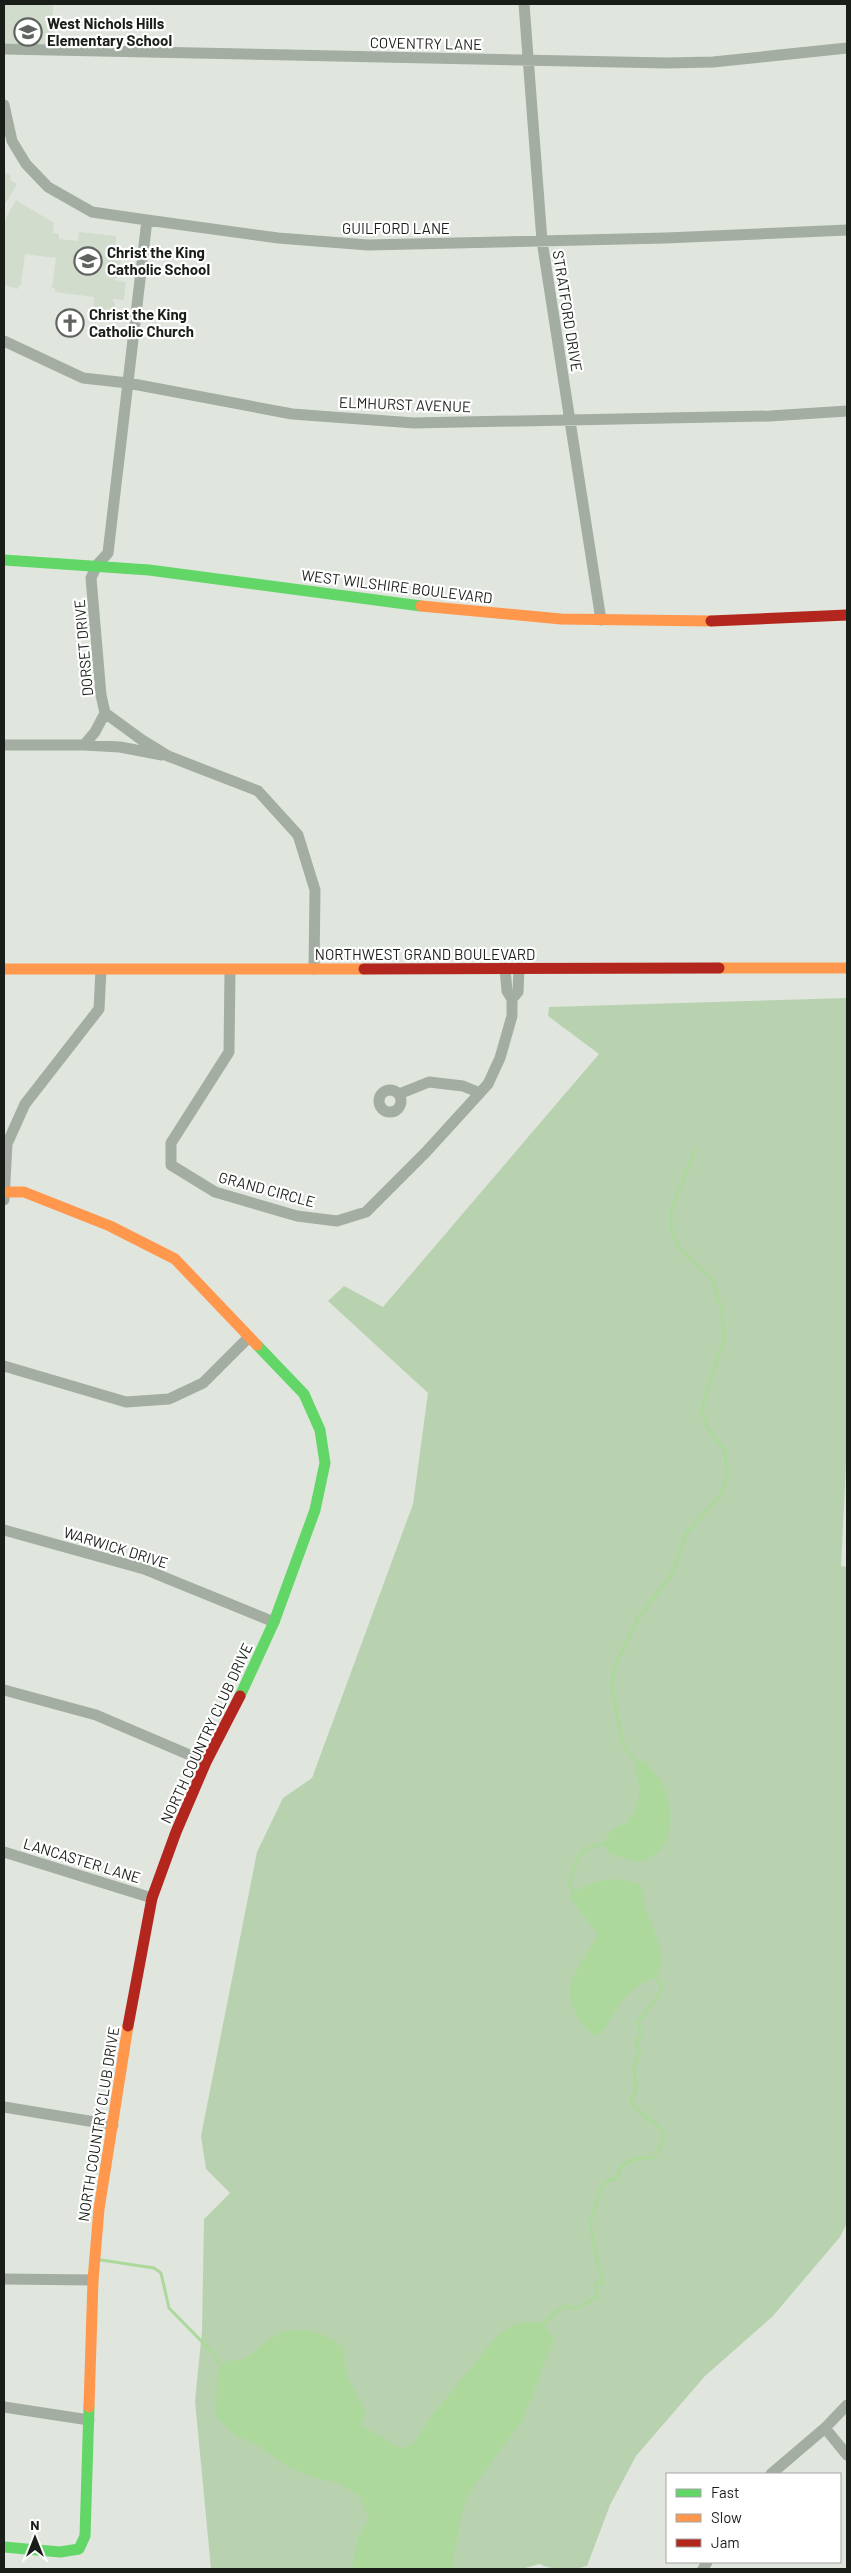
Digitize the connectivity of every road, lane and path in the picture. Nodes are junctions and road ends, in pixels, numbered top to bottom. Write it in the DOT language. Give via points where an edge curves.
graph roads {
  1 [pos="524,4"];
  2 [pos="847,48"];
  3 [pos="4,49"];
  4 [pos="529,60"];
  5 [pos="4,105"];
  6 [pos="147,220"];
  7 [pos="847,230"];
  8 [pos="542,240"];
  9 [pos="4,341"];
  10 [pos="128,383"];
  11 [pos="847,411"];
  12 [pos="570,420"];
  13 [pos="4,560"];
  14 [pos="97,566"];
  15 [pos="847,615"];
  16 [pos="600,620"];
  17 [pos="105,713"];
  18 [pos="4,745"];
  19 [pos="84,745"];
  20 [pos="168,756"];
  21 [pos="505,968"];
  22 [pos="519,968"];
  23 [pos="847,968"];
  24 [pos="4,969"];
  25 [pos="314,969"];
  26 [pos="101,970"];
  27 [pos="230,970"];
  28 [pos="512,999"];
  29 [pos="480,1093"];
  30 [pos="399,1094"];
  31 [pos="4,1195"];
  32 [pos="249,1337"];
  33 [pos="4,1366"];
  34 [pos="4,1530"];
  35 [pos="274,1622"];
  36 [pos="4,1690"];
  37 [pos="206,1762"];
  38 [pos="4,1852"];
  39 [pos="152,1898"];
  40 [pos="4,2107"];
  41 [pos="113,2124"];
  42 [pos="4,2279"];
  43 [pos="93,2280"];
  44 [pos="847,2405"];
  45 [pos="4,2407"];
  46 [pos="89,2420"];
  47 [pos="825,2428"];
  48 [pos="847,2455"];
  49 [pos="773,2473"];
  50 [pos="4,2547"];
  1 -- 4 [label="street, STRATFORD DRIVE"];
  2 -- 4 [label="street, COVENTRY LANE" via="712,62"];
  3 -- 4 [label="street, COVENTRY LANE"];
  4 -- 8 [label="street, STRATFORD DRIVE"];
  5 -- 6 [label="street, GUILFORD LANE" via="12,141 26,164 48,187 92,212"];
  6 -- 8 [label="street, GUILFORD LANE" via="278,238 368,245"];
  6 -- 10 [label="street, DORSET DRIVE"];
  7 -- 8 [label="street, GUILFORD LANE"];
  8 -- 12 [label="street, STRATFORD DRIVE"];
  9 -- 10 [label="street, ELMHURST AVENUE" via="83,378"];
  10 -- 12 [label="street, ELMHURST AVENUE" via="292,414 414,423"];
  10 -- 14 [label="street, DORSET DRIVE" via="108,553"];
  11 -- 12 [label="street, ELMHURST AVENUE"];
  12 -- 16 [label="street, STRATFORD DRIVE"];
  13 -- 14 [label="street, WEST WILSHIRE BOULEVARD"];
  14 -- 16 [label="street, WEST WILSHIRE BOULEVARD" via="176,573 411,606"];
  14 -- 17 [label="street, DORSET DRIVE" via="91,578"];
  15 -- 16 [label="street, WEST WILSHIRE BOULEVARD" via="754,620"];
  17 -- 19 [label="street"];
  17 -- 20 [label="street, DORSET DRIVE"];
  18 -- 19 [label="street"];
  19 -- 20 [label="street" via="120,747"];
  20 -- 25 [label="street, DORSET DRIVE" via="258,791 298,835 315,890"];
  21 -- 22 [label="street, NORTHWEST GRAND BOULEVARD"];
  21 -- 25 [label="street, NORTHWEST GRAND BOULEVARD"];
  21 -- 28 [label="street, GRAND CIRCLE" via="507,991"];
  22 -- 23 [label="street, NORTHWEST GRAND BOULEVARD"];
  22 -- 28 [label="street, GRAND CIRCLE" via="518,992"];
  24 -- 26 [label="street, NORTHWEST GRAND BOULEVARD"];
  25 -- 27 [label="street, NORTHWEST GRAND BOULEVARD"];
  26 -- 27 [label="street, NORTHWEST GRAND BOULEVARD"];
  26 -- 31 [label="street" via="100,1009 25,1104 7,1144"];
  27 -- 29 [label="street, GRAND CIRCLE" via="229,1052 172,1143 170,1155 171,1164 215,1192 297,1216 337,1221 356,1216 366,1212 402,1177"];
  28 -- 29 [label="street, GRAND CIRCLE" via="512,1016 500,1058"];
  29 -- 30 [label="street" via="453,1084 429,1082"];
  31 -- 32 [label="street, NORTH COUNTRY CLUB DRIVE" via="24,1192 110,1226 176,1259"];
  32 -- 33 [label="street" via="203,1383 169,1399 126,1402"];
  32 -- 35 [label="street, NORTH COUNTRY CLUB DRIVE" via="304,1394 320,1430 325,1463 315,1510"];
  34 -- 35 [label="street, WARWICK DRIVE" via="144,1569"];
  35 -- 37 [label="street, NORTH COUNTRY CLUB DRIVE" via="238,1703"];
  36 -- 37 [label="street" via="96,1715"];
  37 -- 39 [label="street, NORTH COUNTRY CLUB DRIVE"];
  38 -- 39 [label="street, LANCASTER LANE"];
  39 -- 41 [label="street, NORTH COUNTRY CLUB DRIVE" via="138,1964"];
  40 -- 41 [label="street"];
  41 -- 43 [label="street, NORTH COUNTRY CLUB DRIVE" via="99,2209"];
  42 -- 43 [label="street"];
  43 -- 46 [label="street, NORTH COUNTRY CLUB DRIVE"];
  44 -- 47 [label="street"];
  45 -- 46 [label="street"];
  46 -- 50 [label="street, NORTH COUNTRY CLUB DRIVE" via="85,2536 79,2549 60,2552"];
  47 -- 48 [label="street"];
  47 -- 49 [label="street"];
}
